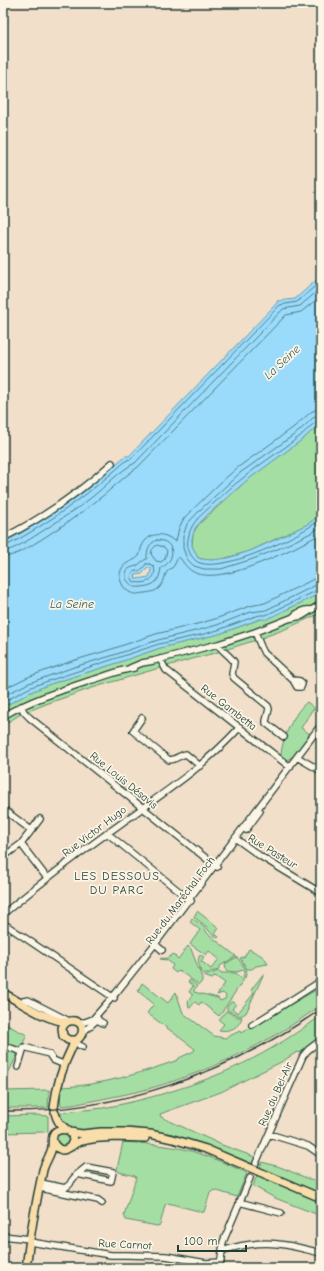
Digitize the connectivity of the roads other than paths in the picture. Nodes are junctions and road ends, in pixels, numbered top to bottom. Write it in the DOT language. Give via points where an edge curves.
graph roads {
  1 [pos="112,464"];
  2 [pos="3,538"];
  3 [pos="321,604"];
  4 [pos="256,632"];
  5 [pos="218,644"];
  6 [pos="160,659"];
  7 [pos="293,680"];
  8 [pos="21,706"];
  9 [pos="3,716"];
  10 [pos="142,718"];
  11 [pos="321,725"];
  12 [pos="240,728"];
  13 [pos="284,737"];
  14 [pos="298,757"];
  15 [pos="200,766"];
  16 [pos="290,767"];
  17 [pos="321,771"];
  18 [pos="143,807"];
  19 [pos="3,808"];
  20 [pos="40,819"];
  21 [pos="31,830"];
  22 [pos="107,833"];
  23 [pos="236,840"];
  24 [pos="21,844"];
  25 [pos="3,857"];
  26 [pos="216,866"];
  27 [pos="47,878"];
  28 [pos="321,893"];
  29 [pos="190,900"];
  30 [pos="3,914"];
  31 [pos="3,923"];
  32 [pos="321,981"];
  33 [pos="3,993"];
  34 [pos="113,998"];
  35 [pos="20,1002"];
  36 [pos="46,1016"];
  37 [pos="97,1020"];
  38 [pos="68,1021"];
  39 [pos="78,1022"];
  40 [pos="103,1023"];
  41 [pos="252,1025"];
  42 [pos="62,1031"];
  43 [pos="82,1033"];
  44 [pos="67,1040"];
  45 [pos="321,1040"];
  46 [pos="80,1044"];
  47 [pos="8,1047"];
  48 [pos="22,1052"];
  49 [pos="65,1063"];
  50 [pos="18,1067"];
  51 [pos="54,1108"];
  52 [pos="69,1131"];
  53 [pos="55,1133"];
  54 [pos="269,1134"];
  55 [pos="181,1141"];
  56 [pos="53,1142"];
  57 [pos="70,1147"];
  58 [pos="60,1150"];
  59 [pos="321,1155"];
  60 [pos="48,1158"];
  61 [pos="256,1163"];
  62 [pos="77,1174"];
  63 [pos="250,1178"];
  64 [pos="40,1185"];
  65 [pos="321,1198"];
  66 [pos="240,1202"];
  67 [pos="102,1203"];
  68 [pos="281,1213"];
  69 [pos="3,1236"];
  70 [pos="30,1240"];
  71 [pos="222,1252"];
  72 [pos="321,1253"];
  73 [pos="221,1262"];
  74 [pos="26,1268"];
  75 [pos="220,1268"];
  1 -- 2 [label="street" via="74,495 32,523"];
  3 -- 4 [label="street" via="307,614"];
  4 -- 5 [label="street"];
  4 -- 7 [label="street" via="264,653"];
  5 -- 6 [label="street"];
  5 -- 13 [label="street" via="234,662 234,678 267,705 269,709 266,723"];
  6 -- 8 [label="street"];
  6 -- 12 [label="street, Rue Gambetta" via="166,670"];
  8 -- 9 [label="street"];
  8 -- 18 [label="street, Rue Louis Désavis" via="27,715"];
  10 -- 15 [label="street" via="132,731 169,760 186,754"];
  11 -- 14 [label="street, Rue du Maréchal Foch"];
  12 -- 15 [label="street, Rue Victor Hugo"];
  12 -- 16 [label="street, Rue Gambetta"];
  14 -- 16 [label="street, Rue du Maréchal Foch"];
  14 -- 17 [label="street"];
  15 -- 18 [label="street, Rue Victor Hugo"];
  16 -- 23 [label="street, Rue du Maréchal Foch"];
  18 -- 22 [label="street, Rue Victor Hugo"];
  18 -- 26 [label="street, Rue Louis Désavis"];
  19 -- 21 [label="street"];
  20 -- 21 [label="street"];
  21 -- 24 [label="street"];
  22 -- 27 [label="street, Rue Victor Hugo"];
  22 -- 29 [label="street"];
  23 -- 26 [label="street, Rue du Maréchal Foch"];
  23 -- 28 [label="street, Rue Pasteur"];
  24 -- 25 [label="street"];
  24 -- 27 [label="street"];
  26 -- 29 [label="street, Rue du Maréchal Foch"];
  27 -- 30 [label="street, Rue Victor Hugo"];
  29 -- 34 [label="street, Rue du Maréchal Foch" via="158,947 118,996"];
  31 -- 34 [label="street"];
  32 -- 41 [label="street"];
  33 -- 35 [label="main road"];
  34 -- 37 [label="street, Rue du Maréchal Foch"];
  34 -- 39 [label="street, Rue du Maréchal Foch" via="93,1019"];
  35 -- 36 [label="main road"];
  35 -- 38 [label="street" via="28,1000"];
  36 -- 38 [label="main road"];
  36 -- 42 [label="main road"];
  37 -- 40 [label="street"];
  37 -- 43 [label="street, Rue du Maréchal Foch"];
  38 -- 39 [label="main road"];
  38 -- 42 [label="main road"];
  39 -- 43 [label="main road" via="82,1027"];
  42 -- 44 [label="main road"];
  43 -- 46 [label="main road"];
  44 -- 46 [label="main road"];
  44 -- 49 [label="main road"];
  45 -- 54 [label="street, Rue du Bel-Air" via="303,1056"];
  46 -- 49 [label="main road" via="73,1044"];
  47 -- 48 [label="street"];
  48 -- 49 [label="street" via="24,1047 49,1054 53,1060"];
  48 -- 50 [label="street"];
  49 -- 51 [label="main road" via="58,1082"];
  52 -- 53 [label="main road" via="60,1129"];
  52 -- 53 [label="main road" via="63,1128 55,1113"];
  52 -- 55 [label="main road" via="82,1134 133,1132"];
  52 -- 57 [label="main road" via="73,1141"];
  53 -- 56 [label="main road"];
  54 -- 59 [label="street" via="308,1146"];
  54 -- 61 [label="street, Rue du Bel-Air"];
  55 -- 57 [label="main road" via="110,1138 81,1141"];
  55 -- 65 [label="main road" via="221,1155"];
  56 -- 58 [label="main road"];
  56 -- 60 [label="main road"];
  57 -- 58 [label="main road"];
  58 -- 60 [label="main road"];
  60 -- 64 [label="main road"];
  62 -- 62 [label="street" via="86,1167 112,1172 110,1181"];
  62 -- 64 [label="street" via="65,1188"];
  63 -- 66 [label="street"];
  64 -- 67 [label="street"];
  64 -- 70 [label="main road"];
  66 -- 68 [label="street"];
  66 -- 71 [label="street" via="226,1232"];
  69 -- 70 [label="street, Rue Carnot"];
  70 -- 73 [label="street, Rue Carnot" via="111,1255 166,1256 206,1263"];
  70 -- 74 [label="main road"];
  71 -- 72 [label="street" via="252,1244 278,1244"];
  71 -- 73 [label="street"];
  73 -- 75 [label="street"];
}
